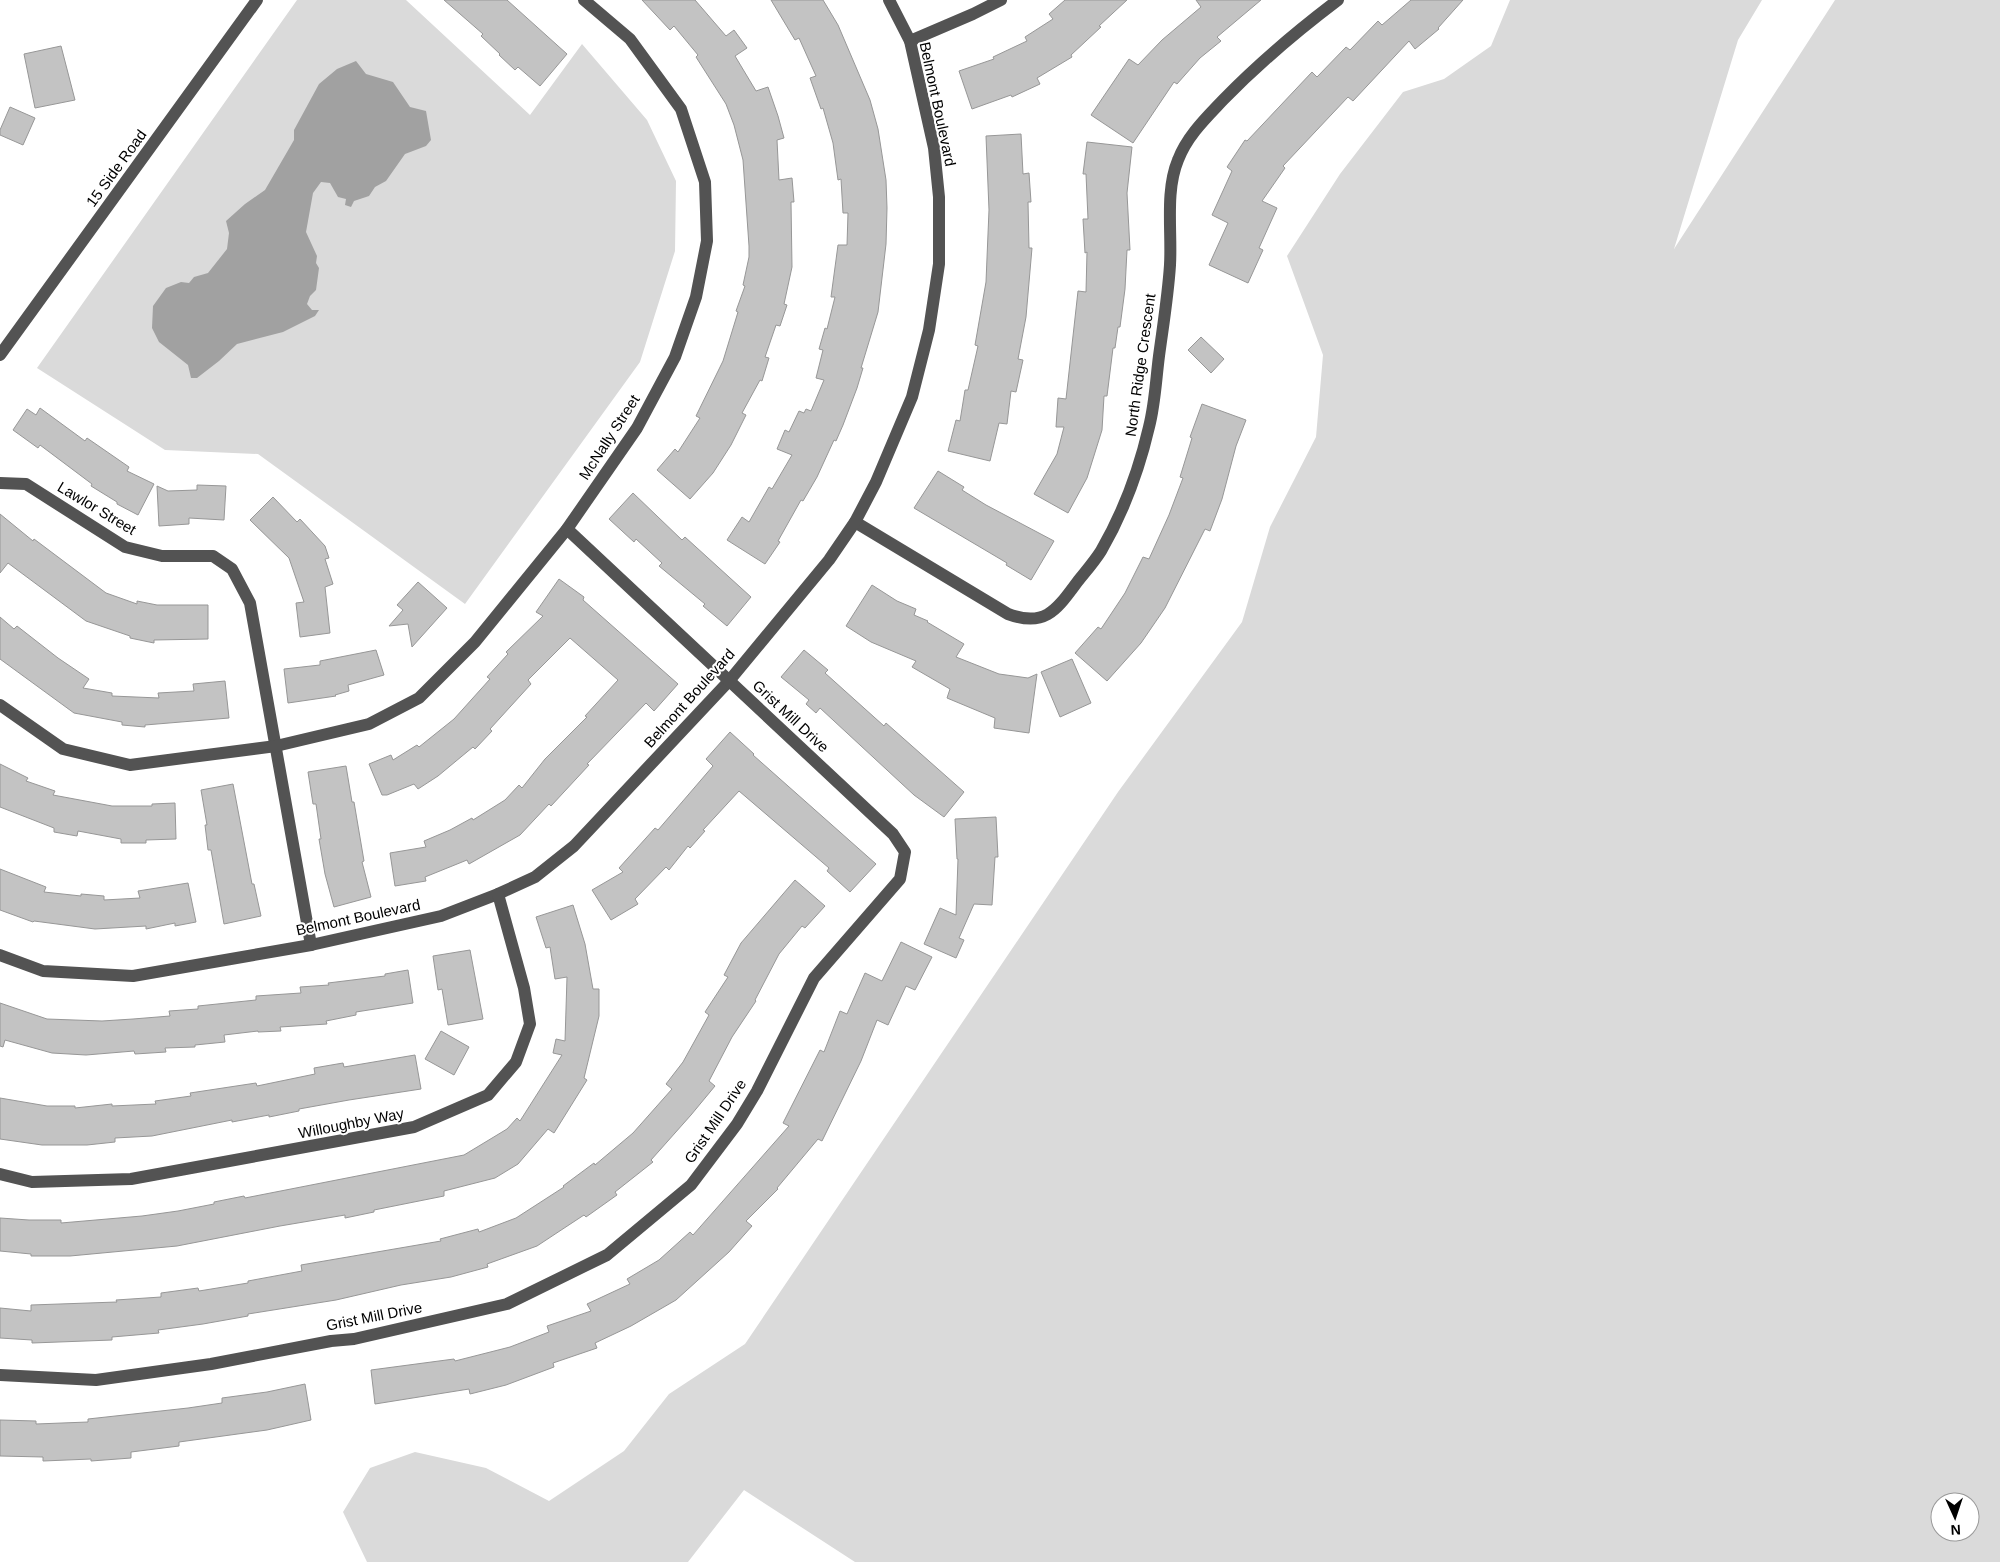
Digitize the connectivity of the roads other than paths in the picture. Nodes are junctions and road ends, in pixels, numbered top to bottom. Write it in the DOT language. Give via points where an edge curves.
graph roads {
  1 [pos="257,0"];
  2 [pos="584,0"];
  3 [pos="889,0"];
  4 [pos="1002,0"];
  5 [pos="1338,0"];
  6 [pos="910,41"];
  7 [pos="0,355"];
  8 [pos="0,483"];
  9 [pos="855,522"];
  10 [pos="567,529"];
  11 [pos="729,680"];
  12 [pos="0,704"];
  13 [pos="276,746"];
  14 [pos="498,894"];
  15 [pos="311,945"];
  16 [pos="0,955"];
  17 [pos="0,1174"];
  18 [pos="0,1375"];
  1 -- 7 [label="street, 15 Side Road"];
  2 -- 10 [label="street, McNally Street" via="630,39 681,109 705,182 707,241 696,297 674,357 637,428"];
  3 -- 6 [label="street, Belmont Boulevard"];
  4 -- 6 [label="street"];
  5 -- 9 [label="street, North Ridge Crescent" via="1279,46 1187,140 1171,184 1168,290 1150,426 1130,490 1100,553 1056,610 1034,619 1008,614"];
  6 -- 9 [label="street, Belmont Boulevard" via="934,148 939,197 938,264 929,330 912,396 876,482"];
  8 -- 13 [label="street, Lawlor Street" via="26,484 124,546 162,556 213,556 232,569 250,603"];
  9 -- 11 [label="street, Belmont Boulevard" via="829,560"];
  10 -- 11 [label="street, Grist Mill Drive"];
  10 -- 13 [label="street, McNally Street" via="475,642 418,698 369,724"];
  11 -- 14 [label="street, Belmont Boulevard" via="574,846 535,877"];
  11 -- 18 [label="street, Grist Mill Drive" via="893,834 904,852 900,879 814,978 757,1091 737,1124 691,1185 607,1255 507,1304 354,1339 211,1364 96,1380"];
  12 -- 13 [label="street" via="63,749 130,765"];
  13 -- 15 [label="street, Lawlor Street"];
  14 -- 15 [label="street, Belmont Boulevard" via="440,916"];
  14 -- 17 [label="street, Willoughby Way" via="524,988 530,1024 516,1062 488,1095 414,1127 131,1179 32,1182"];
  15 -- 16 [label="street, Belmont Boulevard" via="134,976 43,971"];
}
